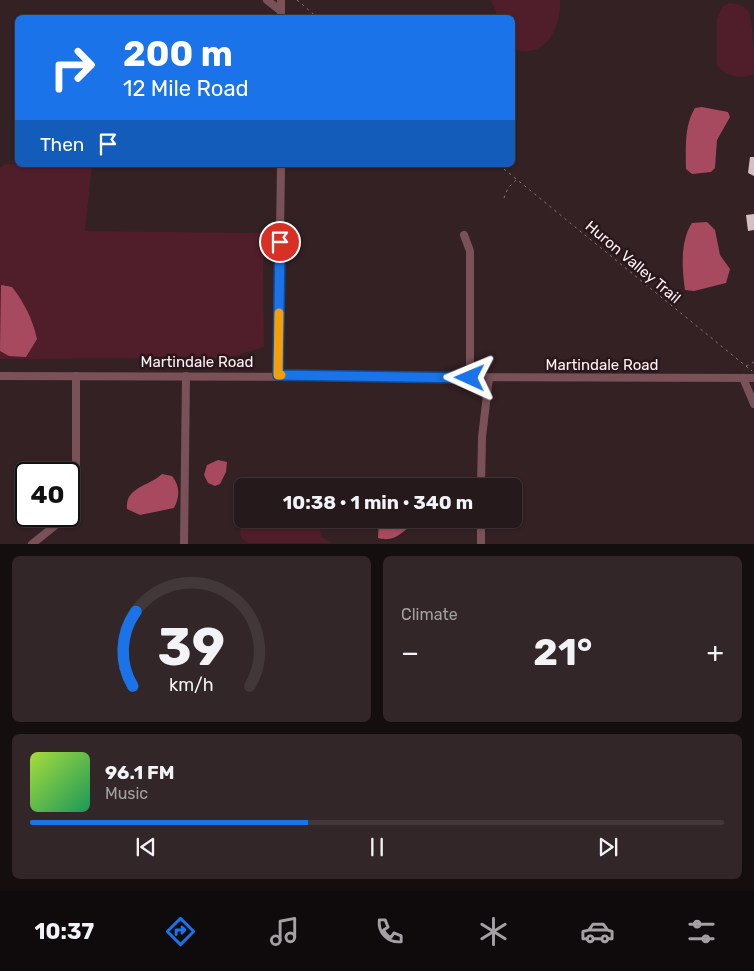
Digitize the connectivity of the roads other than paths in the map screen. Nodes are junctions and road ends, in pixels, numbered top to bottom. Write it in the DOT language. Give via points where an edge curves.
graph roads {
  1 [pos="267,0"];
  2 [pos="281,0"];
  3 [pos="281,14"];
  4 [pos="281,167"];
  5 [pos="464,235"];
  6 [pos="278,375"];
  7 [pos="0,376"];
  8 [pos="76,376"];
  9 [pos="186,376"];
  10 [pos="470,378"];
  11 [pos="489,378"];
  12 [pos="743,378"];
  13 [pos="754,378"];
  14 [pos="754,404"];
  15 [pos="76,462"];
  16 [pos="481,478"];
  17 [pos="53,527"];
  18 [pos="481,528"];
  19 [pos="32,544"];
  20 [pos="184,544"];
  21 [pos="481,544"];
  1 -- 3 [label="street"];
  2 -- 3 [label="street"];
  4 -- 6 [label="street"];
  5 -- 10 [label="street" via="470,251"];
  6 -- 9 [label="street, Martindale Road"];
  6 -- 10 [label="street, Martindale Road"];
  7 -- 8 [label="street, Martindale Road"];
  8 -- 9 [label="street, Martindale Road"];
  8 -- 15 [label="street"];
  9 -- 20 [label="street"];
  10 -- 11 [label="street, Martindale Road"];
  11 -- 12 [label="street, Martindale Road"];
  11 -- 16 [label="street"];
  12 -- 13 [label="street, Martindale Road"];
  12 -- 14 [label="street"];
  17 -- 19 [label="street"];
  18 -- 21 [label="street"];
}
